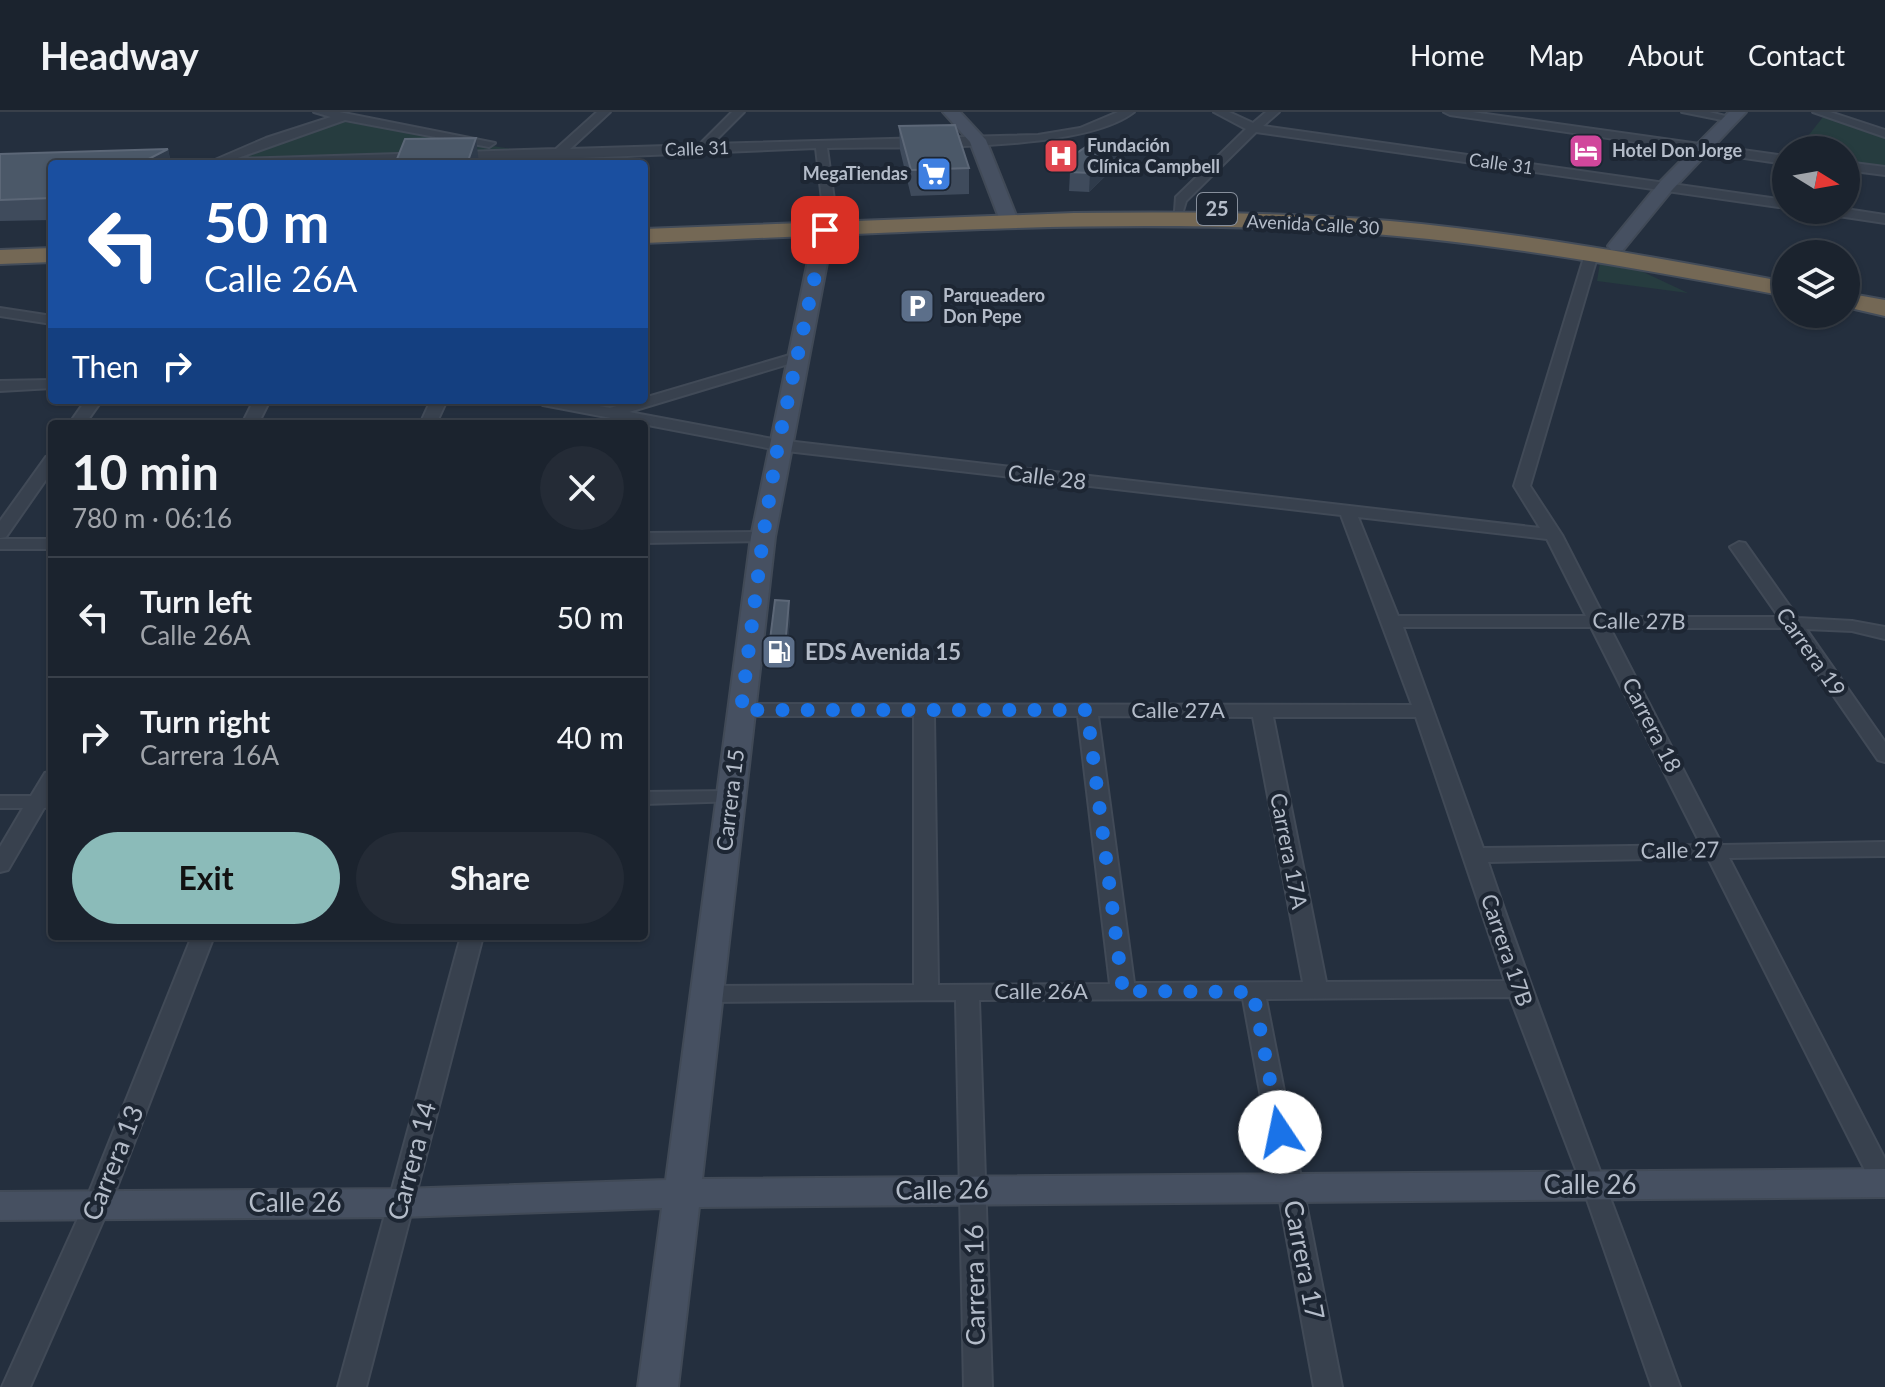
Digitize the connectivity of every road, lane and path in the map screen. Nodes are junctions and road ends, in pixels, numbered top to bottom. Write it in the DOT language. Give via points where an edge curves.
graph roads {
  1 [pos="320,112"];
  2 [pos="360,112"];
  3 [pos="600,112"];
  4 [pos="738,112"];
  5 [pos="951,112"];
  6 [pos="1128,112"];
  7 [pos="1220,112"];
  8 [pos="1273,112"];
  9 [pos="1450,112"];
  10 [pos="1688,112"];
  11 [pos="1819,112"];
  12 [pos="1735,115"];
  13 [pos="343,117"];
  14 [pos="1254,128"];
  15 [pos="1885,134"];
  16 [pos="978,140"];
  17 [pos="821,145"];
  18 [pos="701,149"];
  19 [pos="1701,150"];
  20 [pos="559,152"];
  21 [pos="546,158"];
  22 [pos="1772,158"];
  23 [pos="223,160"];
  24 [pos="435,160"];
  25 [pos="1860,168"];
  26 [pos="1885,171"];
  27 [pos="1666,186"];
  28 [pos="1772,202"];
  29 [pos="1179,208"];
  30 [pos="1860,215"];
  31 [pos="1009,217"];
  32 [pos="1885,219"];
  33 [pos="648,223"];
  34 [pos="826,223"];
  35 [pos="648,236"];
  36 [pos="48,242"];
  37 [pos="0,243"];
  38 [pos="1617,246"];
  39 [pos="1591,254"];
  40 [pos="48,255"];
  41 [pos="0,257"];
  42 [pos="1772,274"];
  43 [pos="1772,286"];
  44 [pos="1860,291"];
  45 [pos="1885,296"];
  46 [pos="1860,303"];
  47 [pos="1885,308"];
  48 [pos="0,312"];
  49 [pos="48,319"];
  50 [pos="800,356"];
  51 [pos="48,384"];
  52 [pos="0,386"];
  53 [pos="558,404"];
  54 [pos="611,418"];
  55 [pos="648,424"];
  56 [pos="778,445"];
  57 [pos="48,466"];
  58 [pos="1348,513"];
  59 [pos="0,533"];
  60 [pos="1553,535"];
  61 [pos="763,537"];
  62 [pos="648,538"];
  63 [pos="0,544"];
  64 [pos="48,544"];
  65 [pos="1739,547"];
  66 [pos="1597,620"];
  67 [pos="1391,621"];
  68 [pos="1790,623"];
  69 [pos="1885,633"];
  70 [pos="741,710"];
  71 [pos="924,710"];
  72 [pos="1087,710"];
  73 [pos="1262,710"];
  74 [pos="1423,711"];
  75 [pos="1885,756"];
  76 [pos="731,797"];
  77 [pos="648,798"];
  78 [pos="0,802"];
  79 [pos="45,802"];
  80 [pos="1715,849"];
  81 [pos="1885,849"];
  82 [pos="1475,855"];
  83 [pos="0,865"];
  84 [pos="201,940"];
  85 [pos="471,940"];
  86 [pos="1519,989"];
  87 [pos="1123,991"];
  88 [pos="926,992"];
  89 [pos="967,992"];
  90 [pos="1253,992"];
  91 [pos="1316,992"];
  92 [pos="706,994"];
  93 [pos="1885,1183"];
  94 [pos="1595,1185"];
  95 [pos="1290,1188"];
  96 [pos="973,1190"];
  97 [pos="681,1193"];
  98 [pos="401,1203"];
  99 [pos="97,1205"];
  100 [pos="0,1206"];
  101 [pos="16,1387"];
  102 [pos="352,1387"];
  103 [pos="658,1387"];
  104 [pos="978,1387"];
  105 [pos="1328,1387"];
  106 [pos="1666,1387"];
  1 -- 13 [label="street"];
  2 -- 13 [label="street"];
  3 -- 20 [label="street"];
  4 -- 18 [label="street"];
  5 -- 16 [label="street"];
  6 -- 16 [label="street, Calle 31" via="1065,134"];
  7 -- 14 [label="street, Calle 31"];
  8 -- 14 [label="street"];
  9 -- 19 [label="street"];
  10 -- 12 [label="street"];
  11 -- 15 [label="street"];
  12 -- 19 [label="street"];
  13 -- 21 [label="street"];
  13 -- 23 [label="street"];
  14 -- 27 [label="street, Calle 31"];
  14 -- 29 [label="street" via="1180,200"];
  16 -- 17 [label="street, Calle 31"];
  16 -- 31 [label="street"];
  17 -- 18 [label="street, Calle 31"];
  17 -- 34 [label="street"];
  18 -- 20 [label="street, Calle 31"];
  19 -- 22 [label="street"];
  19 -- 27 [label="street"];
  20 -- 21 [label="street, Calle 31"];
  21 -- 24 [label="street, Calle 31"];
  25 -- 26 [label="street"];
  27 -- 28 [label="street, Calle 31"];
  27 -- 38 [label="street"];
  29 -- 31 [label="highway, Avenida Calle 30 / 25"];
  29 -- 38 [label="highway, Avenida Calle 30 / 25" via="1364,215"];
  30 -- 32 [label="street"];
  31 -- 34 [label="highway, Avenida Calle 30 / 25"];
  31 -- 39 [label="highway, Avenida Calle 30 / 25" via="1335,224"];
  33 -- 34 [label="highway, Avenida Calle 30 / 25"];
  34 -- 35 [label="highway, Avenida Calle 30 / 25"];
  34 -- 50 [label="street, Carrera 15"];
  36 -- 37 [label="highway"];
  38 -- 42 [label="highway, Avenida Calle 30 / 25"];
  39 -- 43 [label="highway, Avenida Calle 30 / 25"];
  39 -- 60 [label="street, Carrera 18" via="1522,486"];
  40 -- 41 [label="highway"];
  44 -- 45 [label="highway"];
  46 -- 47 [label="highway"];
  48 -- 49 [label="street"];
  50 -- 54 [label="street"];
  50 -- 56 [label="street, Carrera 15"];
  51 -- 52 [label="street"];
  53 -- 54 [label="street, Calle 28"];
  55 -- 56 [label="street, Calle 28"];
  56 -- 58 [label="street, Calle 28"];
  56 -- 61 [label="street, Carrera 15"];
  57 -- 59 [label="street"];
  58 -- 60 [label="street, Calle 28"];
  58 -- 67 [label="street, Carrera 17B"];
  60 -- 66 [label="street, Carrera 18"];
  61 -- 62 [label="street"];
  61 -- 70 [label="street, Carrera 15"];
  63 -- 64 [label="street"];
  65 -- 68 [label="street, Carrera 19"];
  66 -- 67 [label="street, Calle 27B"];
  66 -- 68 [label="street, Calle 27B"];
  66 -- 80 [label="street, Carrera 18"];
  67 -- 74 [label="street, Carrera 17B"];
  68 -- 69 [label="street, Calle 27B"];
  68 -- 75 [label="street, Carrera 19"];
  70 -- 71 [label="street, Calle 27A"];
  70 -- 76 [label="street, Carrera 15"];
  71 -- 72 [label="street, Calle 27A"];
  71 -- 88 [label="street"];
  72 -- 73 [label="street, Calle 27A"];
  72 -- 87 [label="street"];
  73 -- 74 [label="street, Calle 27A"];
  73 -- 91 [label="street, Carrera 17A"];
  74 -- 82 [label="street, Carrera 17B"];
  76 -- 77 [label="street"];
  76 -- 92 [label="street, Carrera 15"];
  78 -- 79 [label="street"];
  79 -- 83 [label="street"];
  80 -- 81 [label="street, Calle 27"];
  80 -- 82 [label="street, Calle 27"];
  80 -- 93 [label="street, Carrera 18"];
  82 -- 86 [label="street, Carrera 17B"];
  84 -- 99 [label="street, Carrera 13"];
  85 -- 98 [label="street, Carrera 14"];
  86 -- 91 [label="street, Calle 26A"];
  86 -- 94 [label="street, Carrera 17B"];
  87 -- 89 [label="street, Calle 26A"];
  87 -- 90 [label="street, Calle 26A"];
  88 -- 89 [label="street, Calle 26A"];
  88 -- 92 [label="street, Calle 26A"];
  89 -- 96 [label="street, Carrera 16"];
  90 -- 91 [label="street, Calle 26A"];
  90 -- 95 [label="street, Carrera 17"];
  92 -- 97 [label="street, Carrera 15"];
  93 -- 94 [label="street, Calle 26"];
  94 -- 95 [label="street, Calle 26"];
  94 -- 106 [label="street, Carrera 17B"];
  95 -- 96 [label="street, Calle 26"];
  95 -- 105 [label="street, Carrera 17"];
  96 -- 97 [label="street, Calle 26"];
  96 -- 104 [label="street, Carrera 16"];
  97 -- 98 [label="street, Calle 26"];
  97 -- 103 [label="street, Carrera 15"];
  98 -- 99 [label="street, Calle 26"];
  98 -- 102 [label="street, Carrera 14"];
  99 -- 100 [label="street, Calle 26"];
  99 -- 101 [label="street, Carrera 13"];
}
